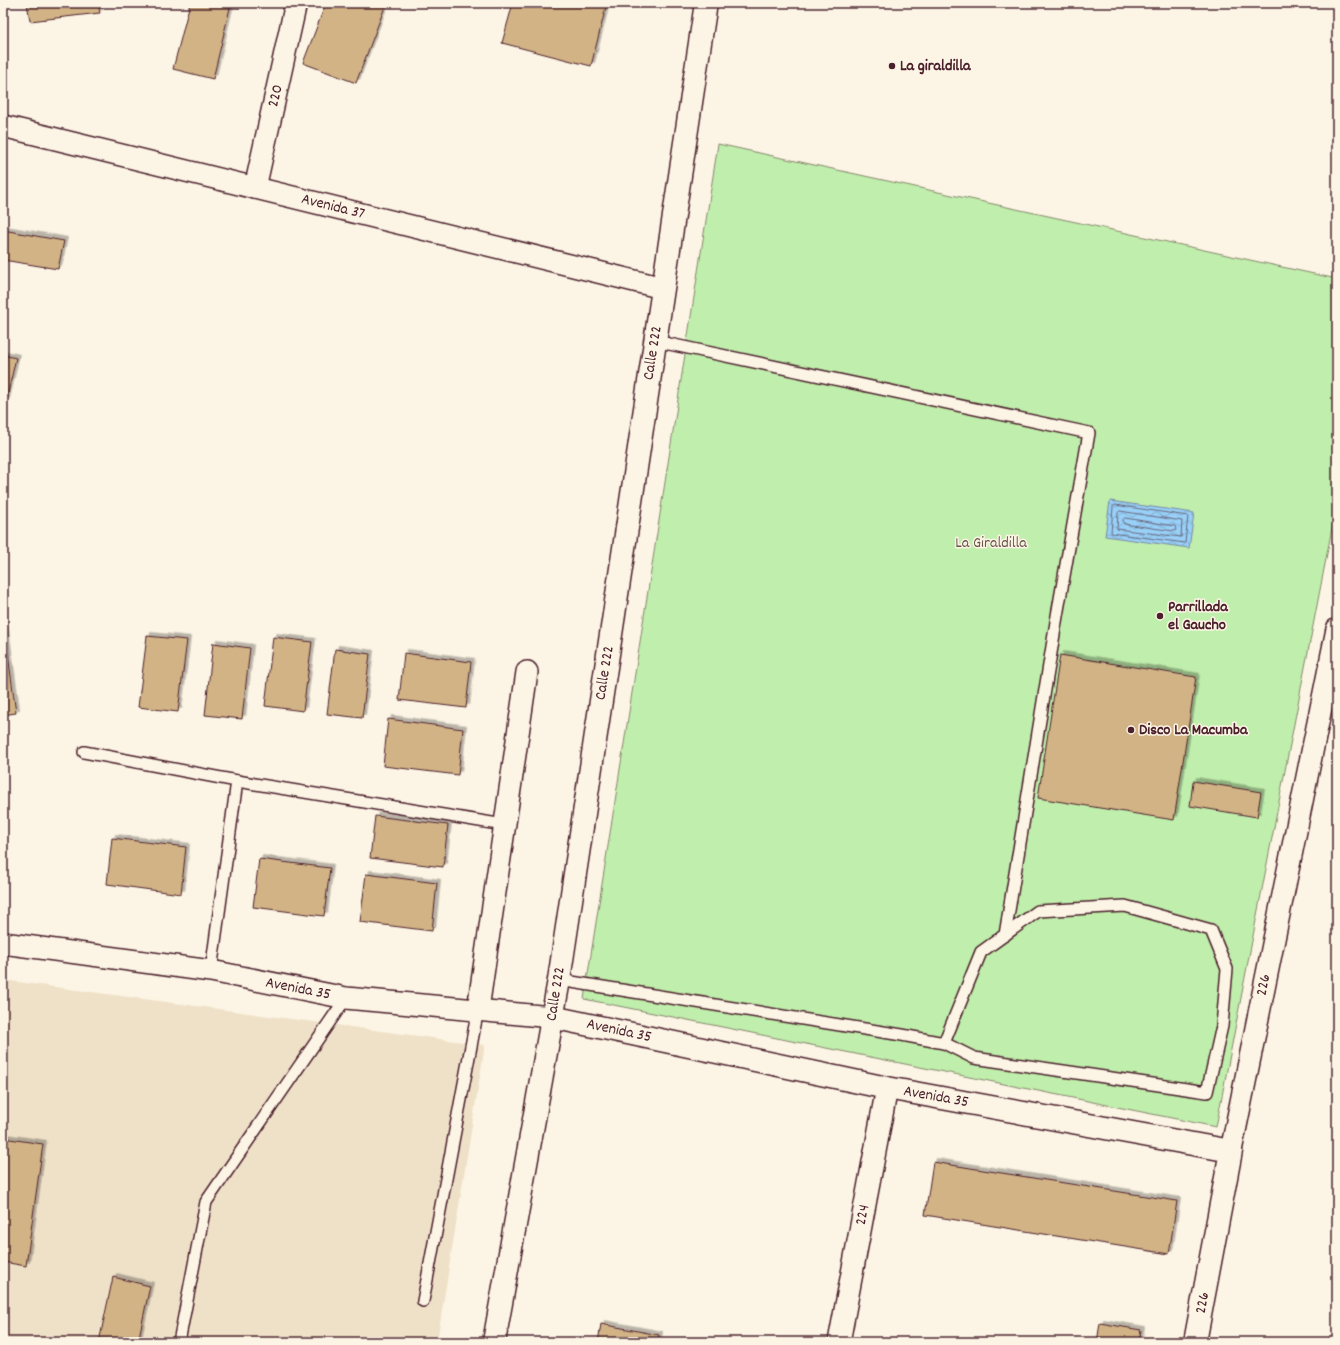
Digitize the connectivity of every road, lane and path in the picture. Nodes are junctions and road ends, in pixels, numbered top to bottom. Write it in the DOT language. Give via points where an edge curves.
graph roads {
  1 [pos="296,3"];
  2 [pos="706,3"];
  3 [pos="3,126"];
  4 [pos="255,188"];
  5 [pos="663,288"];
  6 [pos="655,341"];
  7 [pos="1337,629"];
  8 [pos="527,672"];
  9 [pos="84,752"];
  10 [pos="237,781"];
  11 [pos="504,825"];
  12 [pos="1005,935"];
  13 [pos="3,943"];
  14 [pos="211,971"];
  15 [pos="559,980"];
  16 [pos="346,998"];
  17 [pos="478,1009"];
  18 [pos="552,1017"];
  19 [pos="944,1043"];
  20 [pos="887,1088"];
  21 [pos="1231,1151"];
  22 [pos="423,1301"];
  23 [pos="179,1342"];
  24 [pos="494,1342"];
  25 [pos="839,1342"];
  26 [pos="1196,1342"];
  1 -- 4 [label="street, 220"];
  2 -- 5 [label="main road, Calle 222"];
  3 -- 4 [label="street, Avenida 37"];
  4 -- 5 [label="street, Avenida 37"];
  5 -- 6 [label="main road, Calle 222"];
  6 -- 12 [label="lane" via="1089,433"];
  6 -- 15 [label="main road, Calle 222"];
  7 -- 21 [label="street, 226"];
  8 -- 11 [label="street"];
  9 -- 10 [label="lane"];
  10 -- 11 [label="lane"];
  10 -- 14 [label="lane"];
  11 -- 17 [label="street"];
  12 -- 19 [label="lane" via="981,952"];
  12 -- 19 [label="lane" via="1038,911 1126,906 1211,930 1227,969 1222,1026 1207,1092 974,1058"];
  13 -- 14 [label="street, Avenida 35"];
  14 -- 16 [label="street, Avenida 35"];
  15 -- 18 [label="main road, Calle 222"];
  15 -- 19 [label="lane"];
  16 -- 17 [label="street, Avenida 35"];
  16 -- 23 [label="lane" via="206,1202"];
  17 -- 18 [label="street, Avenida 35"];
  17 -- 22 [label="lane"];
  18 -- 20 [label="main road, Avenida 35"];
  18 -- 24 [label="main road, Calle 222"];
  20 -- 21 [label="main road, Avenida 35"];
  20 -- 25 [label="street, 224"];
  21 -- 26 [label="main road, 226"];
}
